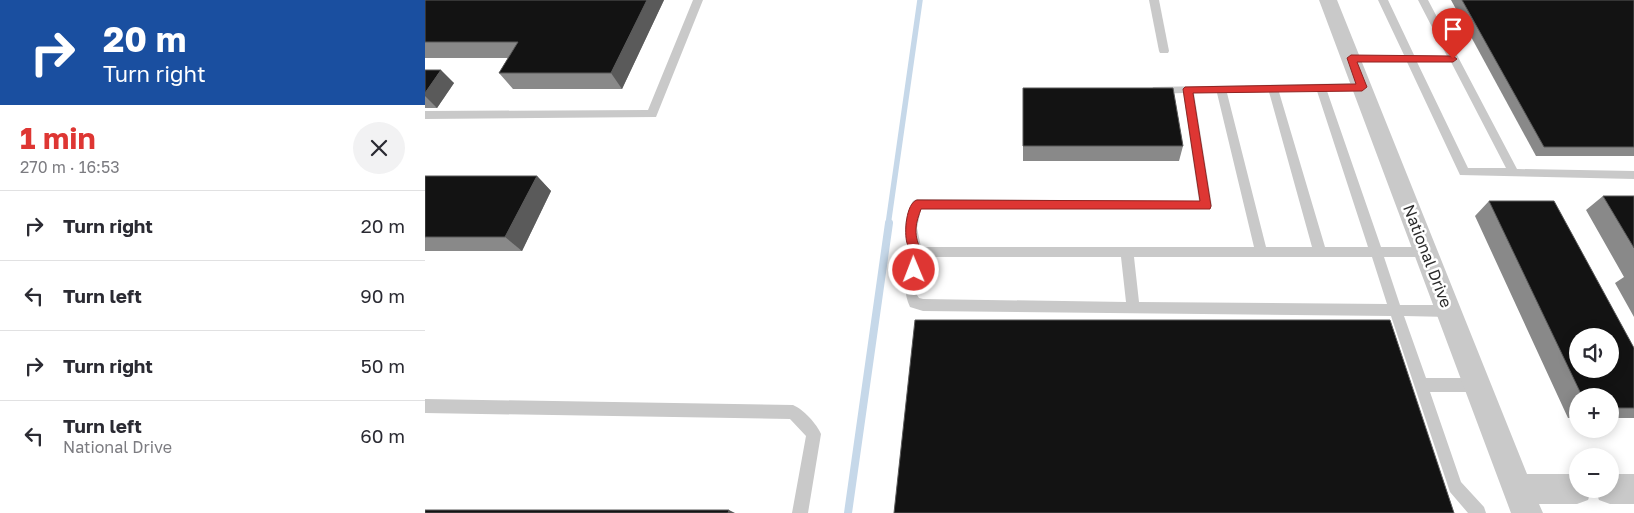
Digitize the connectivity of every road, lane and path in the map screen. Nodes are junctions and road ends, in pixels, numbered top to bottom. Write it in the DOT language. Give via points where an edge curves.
graph roads {
  1 [pos="698,0"];
  2 [pos="1155,0"];
  3 [pos="1328,0"];
  4 [pos="1383,0"];
  5 [pos="1423,0"];
  6 [pos="1164,51"];
  7 [pos="1351,58"];
  8 [pos="1410,58"];
  9 [pos="1453,59"];
  10 [pos="1362,87"];
  11 [pos="1273,88"];
  12 [pos="1321,88"];
  13 [pos="1188,89"];
  14 [pos="1221,89"];
  15 [pos="1149,90"];
  16 [pos="425,115"];
  17 [pos="1514,172"];
  18 [pos="1634,174"];
  19 [pos="917,252"];
  20 [pos="1127,252"];
  21 [pos="1261,252"];
  22 [pos="1320,252"];
  23 [pos="1376,252"];
  24 [pos="1426,252"];
  25 [pos="1133,306"];
  26 [pos="1395,311"];
  27 [pos="1449,311"];
  28 [pos="1420,385"];
  29 [pos="1478,385"];
  30 [pos="425,406"];
  31 [pos="1619,488"];
  32 [pos="1634,488"];
  33 [pos="1569,490"];
  34 [pos="1523,501"];
  35 [pos="800,513"];
  36 [pos="1478,513"];
  1 -- 16 [label="lane" via="653,114"];
  2 -- 6 [label="lane"];
  3 -- 7 [label="street, National Drive"];
  4 -- 8 [label="lane"];
  5 -- 9 [label="lane"];
  7 -- 8 [label="lane"];
  7 -- 10 [label="street, National Drive"];
  8 -- 9 [label="lane"];
  8 -- 17 [label="lane" via="1464,172"];
  9 -- 17 [label="lane"];
  10 -- 12 [label="lane"];
  10 -- 24 [label="street, National Drive"];
  11 -- 12 [label="lane"];
  11 -- 14 [label="lane"];
  11 -- 22 [label="lane"];
  12 -- 23 [label="lane"];
  13 -- 14 [label="lane"];
  13 -- 15 [label="lane"];
  13 -- 19 [label="lane" via="1206,206 917,204 910,228 912,244"];
  14 -- 21 [label="lane"];
  17 -- 18 [label="lane"];
  19 -- 20 [label="lane"];
  19 -- 25 [label="lane" via="911,295 918,304"];
  20 -- 21 [label="lane"];
  20 -- 25 [label="lane"];
  21 -- 22 [label="lane"];
  22 -- 23 [label="lane"];
  23 -- 24 [label="lane"];
  23 -- 26 [label="lane"];
  24 -- 27 [label="street, National Drive"];
  25 -- 26 [label="lane"];
  26 -- 27 [label="lane"];
  26 -- 28 [label="lane"];
  27 -- 29 [label="street, National Drive"];
  28 -- 29 [label="lane"];
  28 -- 36 [label="lane" via="1455,487"];
  29 -- 34 [label="street, National Drive"];
  30 -- 35 [label="lane" via="793,412 814,434"];
  31 -- 32 [label="street"];
  33 -- 34 [label="street"];
}
